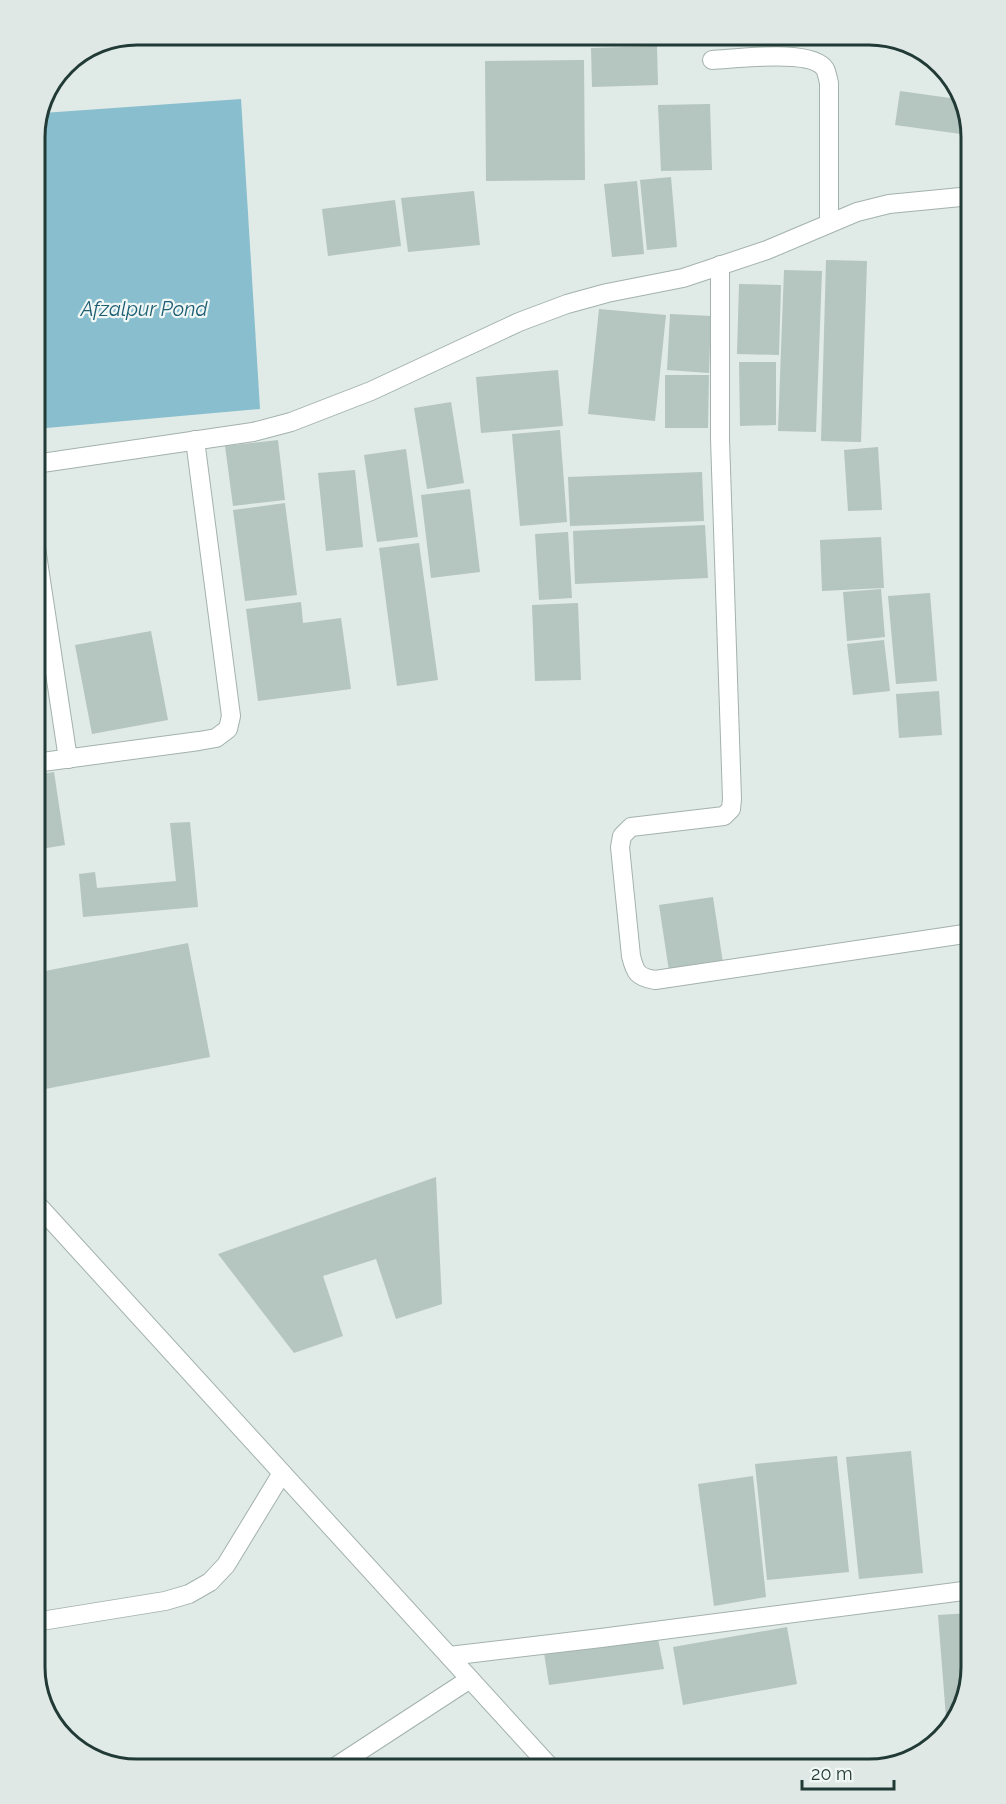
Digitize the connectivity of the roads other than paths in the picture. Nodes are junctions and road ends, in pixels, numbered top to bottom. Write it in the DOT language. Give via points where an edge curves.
graph roads {
  1 [pos="712,60"];
  2 [pos="961,197"];
  3 [pos="830,222"];
  4 [pos="720,265"];
  5 [pos="195,440"];
  6 [pos="45,462"];
  7 [pos="45,605"];
  8 [pos="69,759"];
  9 [pos="45,762"];
  10 [pos="961,934"];
  11 [pos="45,1214"];
  12 [pos="282,1473"];
  13 [pos="961,1591"];
  14 [pos="45,1620"];
  15 [pos="449,1656"];
  16 [pos="470,1679"];
  17 [pos="347,1759"];
  18 [pos="543,1759"];
  1 -- 3 [label="street" via="797,56 814,60 825,69 829,83"];
  2 -- 3 [label="street" via="889,204"];
  3 -- 4 [label="street" via="767,250"];
  4 -- 5 [label="street" via="683,278 567,304 291,422"];
  4 -- 10 [label="street" via="720,439 731,808 724,816 631,827 622,836 620,847 635,971 654,980"];
  5 -- 6 [label="street"];
  5 -- 8 [label="street" via="231,716 228,729 216,738"];
  7 -- 8 [label="street"];
  8 -- 9 [label="street"];
  11 -- 12 [label="street"];
  12 -- 14 [label="street" via="226,1565 210,1582 165,1601"];
  12 -- 15 [label="street"];
  13 -- 15 [label="street"];
  15 -- 16 [label="street"];
  16 -- 17 [label="street"];
  16 -- 18 [label="street"];
}
